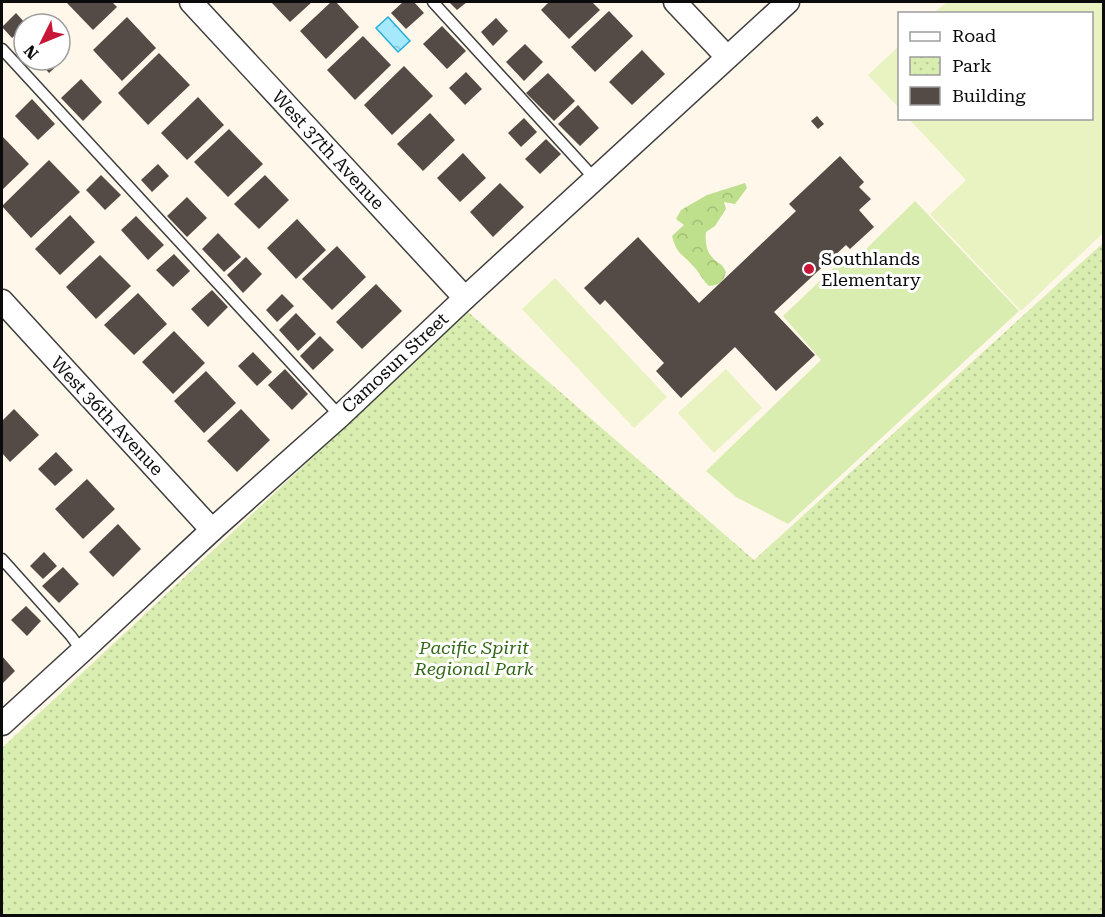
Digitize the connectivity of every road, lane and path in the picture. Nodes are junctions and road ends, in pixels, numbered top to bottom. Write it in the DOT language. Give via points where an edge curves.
graph roads {
  1 [pos="191,2"];
  2 [pos="433,2"];
  3 [pos="675,2"];
  4 [pos="788,2"];
  5 [pos="2,49"];
  6 [pos="727,57"];
  7 [pos="595,179"];
  8 [pos="465,298"];
  9 [pos="2,302"];
  10 [pos="340,416"];
  11 [pos="212,530"];
  12 [pos="2,559"];
  13 [pos="82,651"];
  14 [pos="2,724"];
  1 -- 8 [label="street, West 37th Avenue"];
  2 -- 7 [label="lane"];
  3 -- 6 [label="street"];
  4 -- 6 [label="street, Camosun Street"];
  5 -- 10 [label="lane"];
  6 -- 7 [label="street, Camosun Street"];
  7 -- 8 [label="street, Camosun Street"];
  8 -- 10 [label="street, Camosun Street"];
  9 -- 11 [label="street, West 36th Avenue"];
  10 -- 11 [label="street, Camosun Street"];
  11 -- 13 [label="street, Camosun Street"];
  12 -- 13 [label="lane"];
  13 -- 14 [label="street, Camosun Street"];
}
